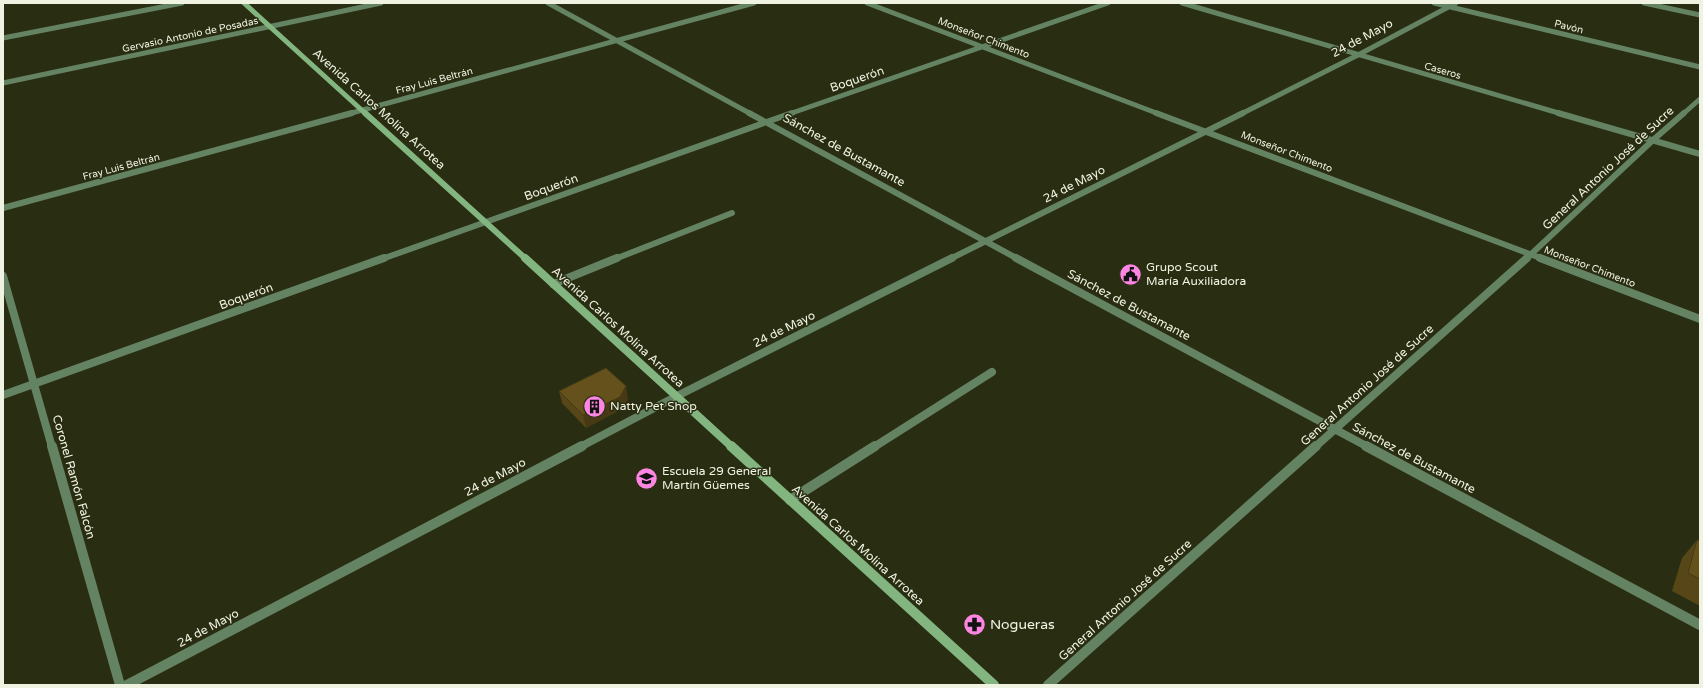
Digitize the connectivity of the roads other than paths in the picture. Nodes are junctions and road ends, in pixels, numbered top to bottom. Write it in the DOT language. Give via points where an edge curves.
graph roads {
  1 [pos="182,3"];
  2 [pos="244,3"];
  3 [pos="381,3"];
  4 [pos="548,3"];
  5 [pos="754,3"];
  6 [pos="867,3"];
  7 [pos="1108,3"];
  8 [pos="1182,3"];
  9 [pos="1434,3"];
  10 [pos="1456,3"];
  11 [pos="1644,3"];
  12 [pos="1664,5"];
  13 [pos="1449,6"];
  14 [pos="1700,15"];
  15 [pos="270,27"];
  16 [pos="3,38"];
  17 [pos="616,40"];
  18 [pos="981,47"];
  19 [pos="1358,55"];
  20 [pos="1700,67"];
  21 [pos="3,83"];
  22 [pos="1700,99"];
  23 [pos="361,109"];
  24 [pos="767,122"];
  25 [pos="1208,131"];
  26 [pos="1653,140"];
  27 [pos="1700,154"];
  28 [pos="3,208"];
  29 [pos="732,213"];
  30 [pos="486,222"];
  31 [pos="987,243"];
  32 [pos="1532,254"];
  33 [pos="3,276"];
  34 [pos="553,284"];
  35 [pos="1700,319"];
  36 [pos="992,372"];
  37 [pos="34,384"];
  38 [pos="3,395"];
  39 [pos="677,396"];
  40 [pos="1335,430"];
  41 [pos="790,500"];
  42 [pos="1700,625"];
  43 [pos="120,685"];
  44 [pos="127,685"];
  45 [pos="994,685"];
  46 [pos="1048,685"];
  1 -- 16 [label="street"];
  2 -- 15 [label="street, Avenida Carlos Molina Arrotea"];
  3 -- 15 [label="street, Gervasio Antonio de Posadas"];
  4 -- 17 [label="street, Sánchez de Bustamante"];
  5 -- 17 [label="street, Fray Luis Beltrán"];
  6 -- 18 [label="street, Monseñor Chimento"];
  7 -- 18 [label="street, Boquerón"];
  8 -- 19 [label="street, Caseros"];
  9 -- 13 [label="street, Pavón"];
  10 -- 13 [label="street, 24 de Mayo"];
  11 -- 12 [label="street"];
  12 -- 14 [label="street"];
  13 -- 19 [label="street, 24 de Mayo"];
  13 -- 20 [label="street, Pavón"];
  15 -- 21 [label="street, Gervasio Antonio de Posadas"];
  15 -- 23 [label="street, Avenida Carlos Molina Arrotea"];
  17 -- 23 [label="street, Fray Luis Beltrán"];
  17 -- 24 [label="street, Sánchez de Bustamante"];
  18 -- 24 [label="street, Boquerón"];
  18 -- 25 [label="street, Monseñor Chimento"];
  19 -- 25 [label="street, 24 de Mayo"];
  19 -- 26 [label="street, Caseros"];
  22 -- 26 [label="street, General Antonio José de Sucre"];
  23 -- 28 [label="street, Fray Luis Beltrán"];
  23 -- 30 [label="street, Avenida Carlos Molina Arrotea"];
  24 -- 30 [label="street, Boquerón"];
  24 -- 31 [label="street, Sánchez de Bustamante"];
  25 -- 31 [label="street, 24 de Mayo"];
  25 -- 32 [label="street, Monseñor Chimento"];
  26 -- 27 [label="street, Caseros"];
  26 -- 32 [label="street, General Antonio José de Sucre"];
  29 -- 34 [label="street"];
  30 -- 34 [label="street, Avenida Carlos Molina Arrotea"];
  30 -- 37 [label="street, Boquerón"];
  31 -- 39 [label="street, 24 de Mayo"];
  31 -- 40 [label="street, Sánchez de Bustamante"];
  32 -- 35 [label="street, Monseñor Chimento"];
  32 -- 40 [label="street, General Antonio José de Sucre"];
  33 -- 37 [label="street, Coronel Ramón Falcón"];
  34 -- 39 [label="street, Avenida Carlos Molina Arrotea"];
  36 -- 41 [label="street"];
  37 -- 38 [label="street, Boquerón"];
  37 -- 43 [label="street, Coronel Ramón Falcón"];
  39 -- 41 [label="street, Avenida Carlos Molina Arrotea"];
  39 -- 44 [label="street, 24 de Mayo"];
  40 -- 42 [label="street, Sánchez de Bustamante"];
  40 -- 46 [label="street, General Antonio José de Sucre"];
  41 -- 45 [label="street, Avenida Carlos Molina Arrotea"];
}
